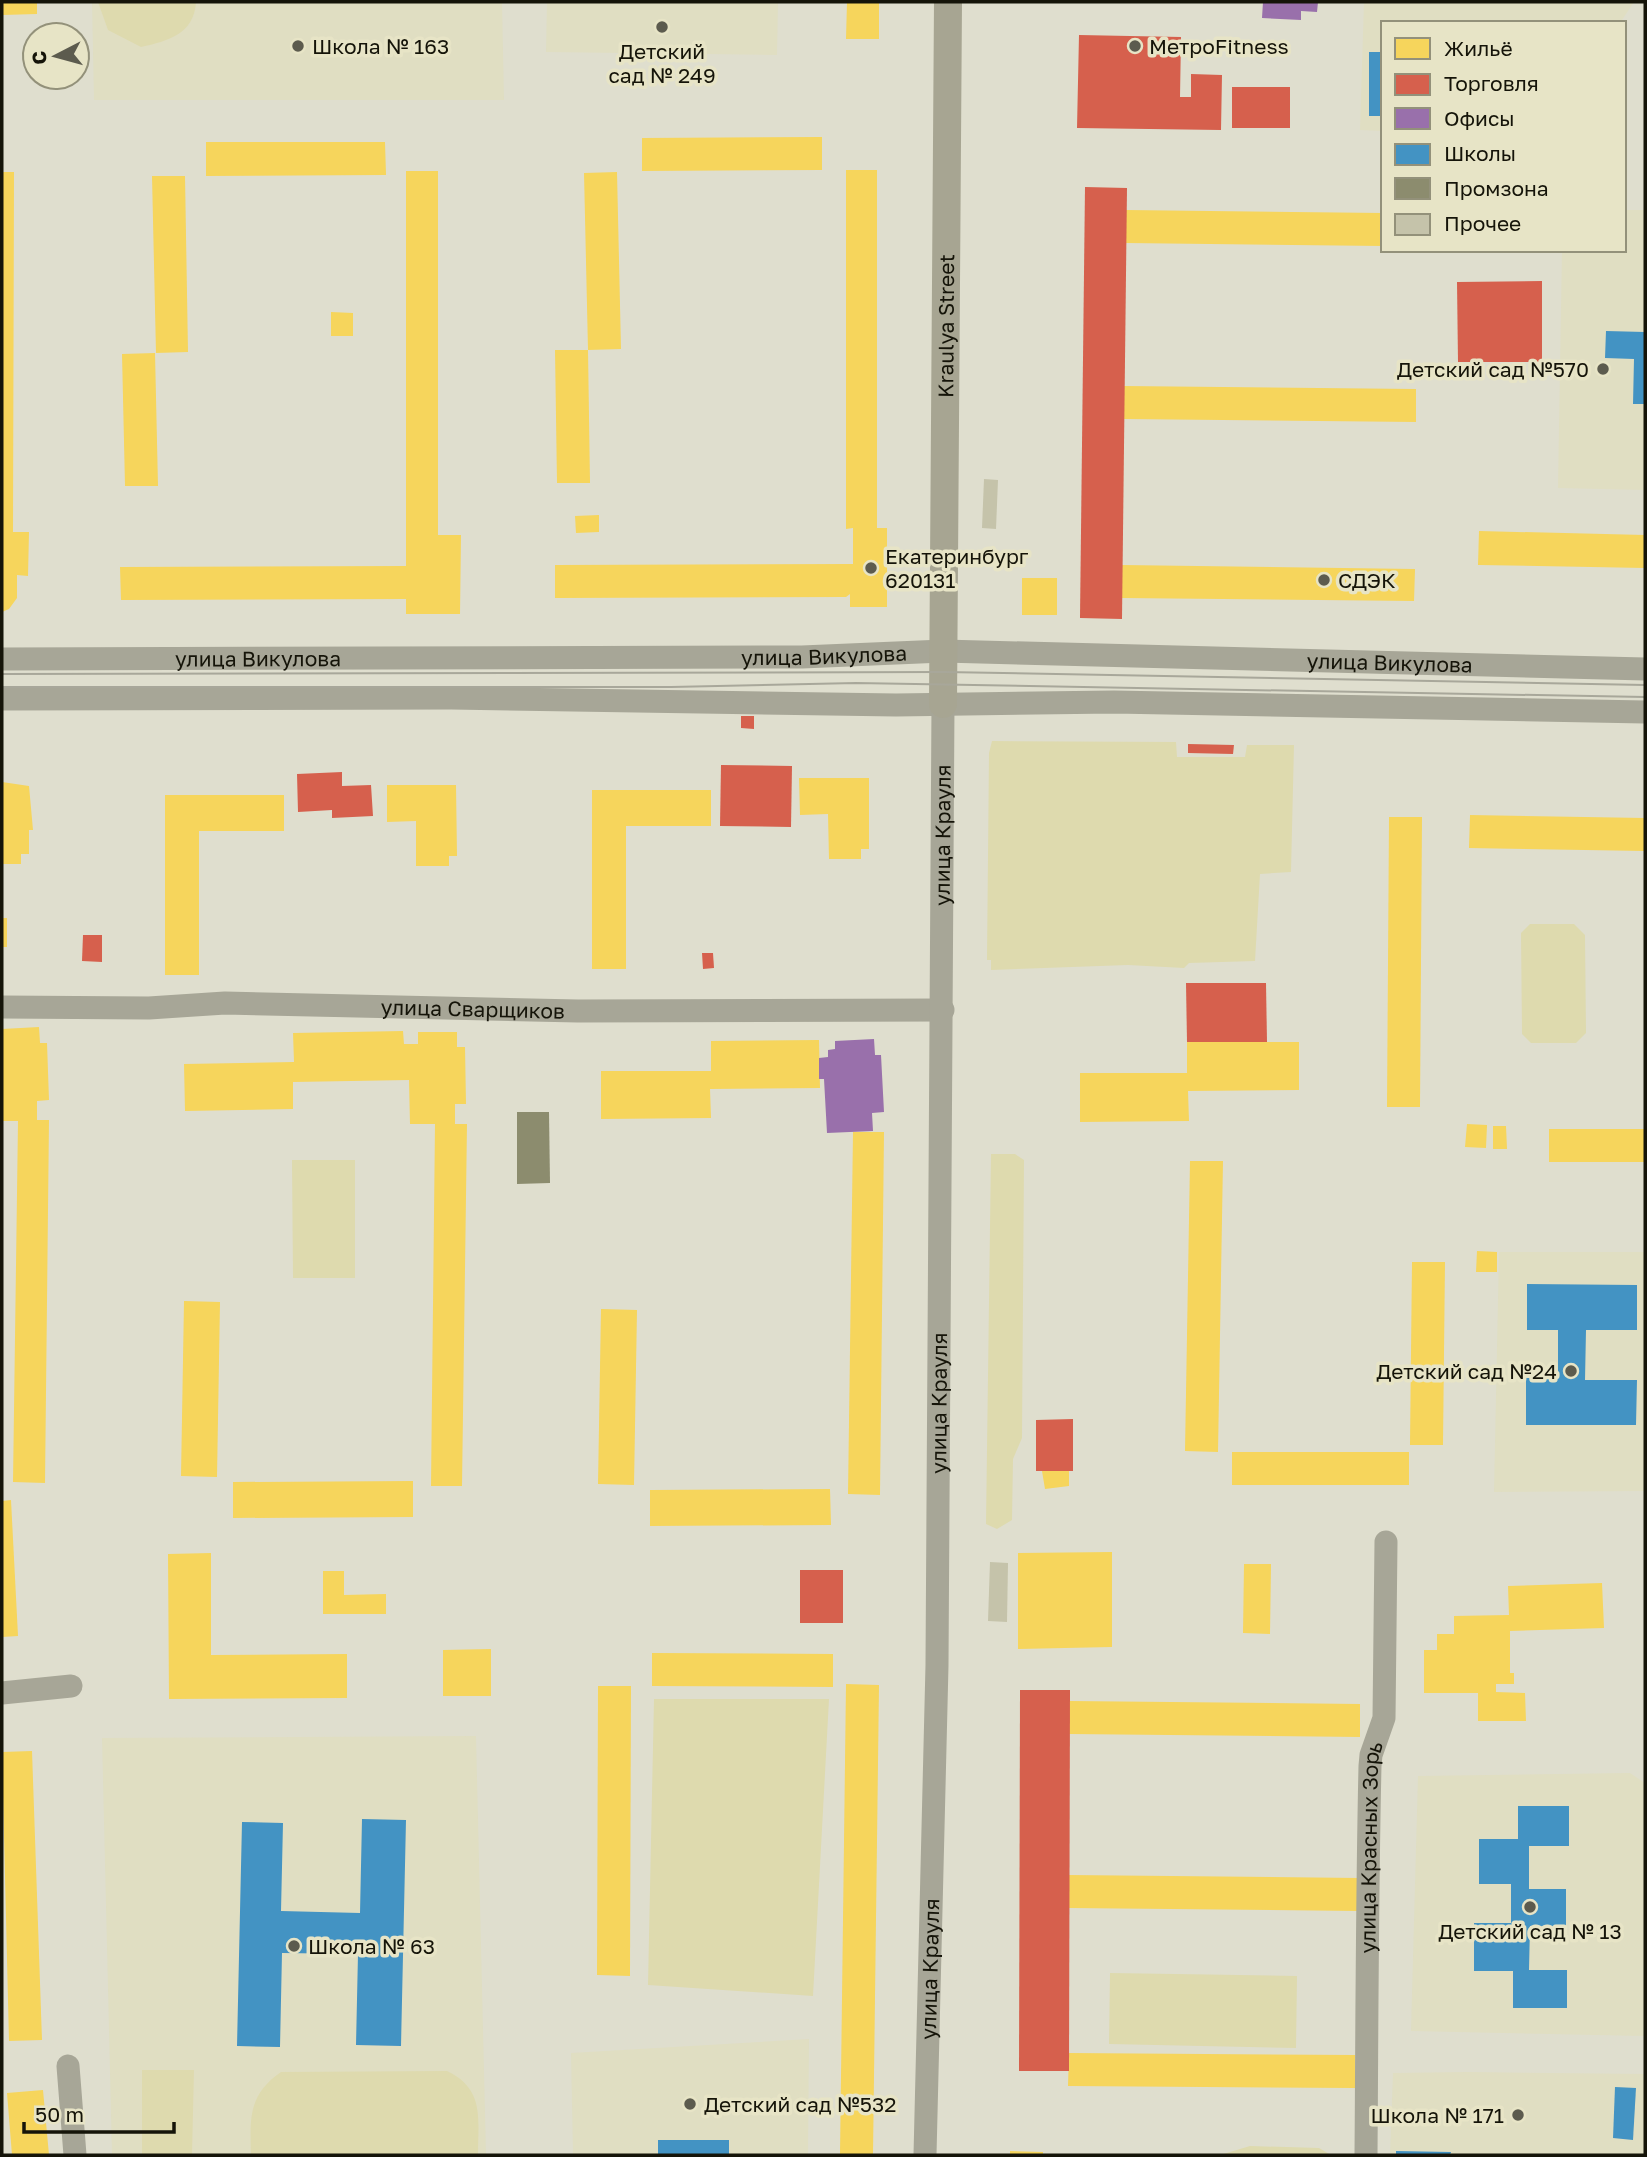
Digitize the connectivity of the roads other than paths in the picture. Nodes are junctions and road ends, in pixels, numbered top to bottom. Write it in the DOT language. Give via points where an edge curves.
graph roads {
  1 [pos="948,2"];
  2 [pos="943,651"];
  3 [pos="2,659"];
  4 [pos="1645,668"];
  5 [pos="2,699"];
  6 [pos="943,705"];
  7 [pos="1645,712"];
  8 [pos="2,1007"];
  9 [pos="943,1010"];
  10 [pos="1386,1542"];
  11 [pos="71,1686"];
  12 [pos="2,1693"];
  13 [pos="68,2066"];
  14 [pos="75,2155"];
  15 [pos="925,2155"];
  16 [pos="1366,2155"];
  1 -- 2 [label="main road, Kraulya Street"];
  2 -- 3 [label="street, улица Викулова" via="788,657"];
  2 -- 4 [label="street, улица Викулова"];
  2 -- 6 [label="main road, улица Крауля"];
  5 -- 6 [label="street, улица Викулова" via="450,698"];
  6 -- 7 [label="street, улица Викулова" via="1114,702"];
  6 -- 9 [label="street, улица Крауля"];
  8 -- 9 [label="street, улица Сварщиков" via="149,1008 225,1003 578,1011"];
  9 -- 15 [label="street, улица Крауля" via="937,1665"];
  10 -- 16 [label="street, улица Красных Зорь" via="1384,1718 1370,1766"];
  11 -- 12 [label="street"];
  13 -- 14 [label="street"];
}
